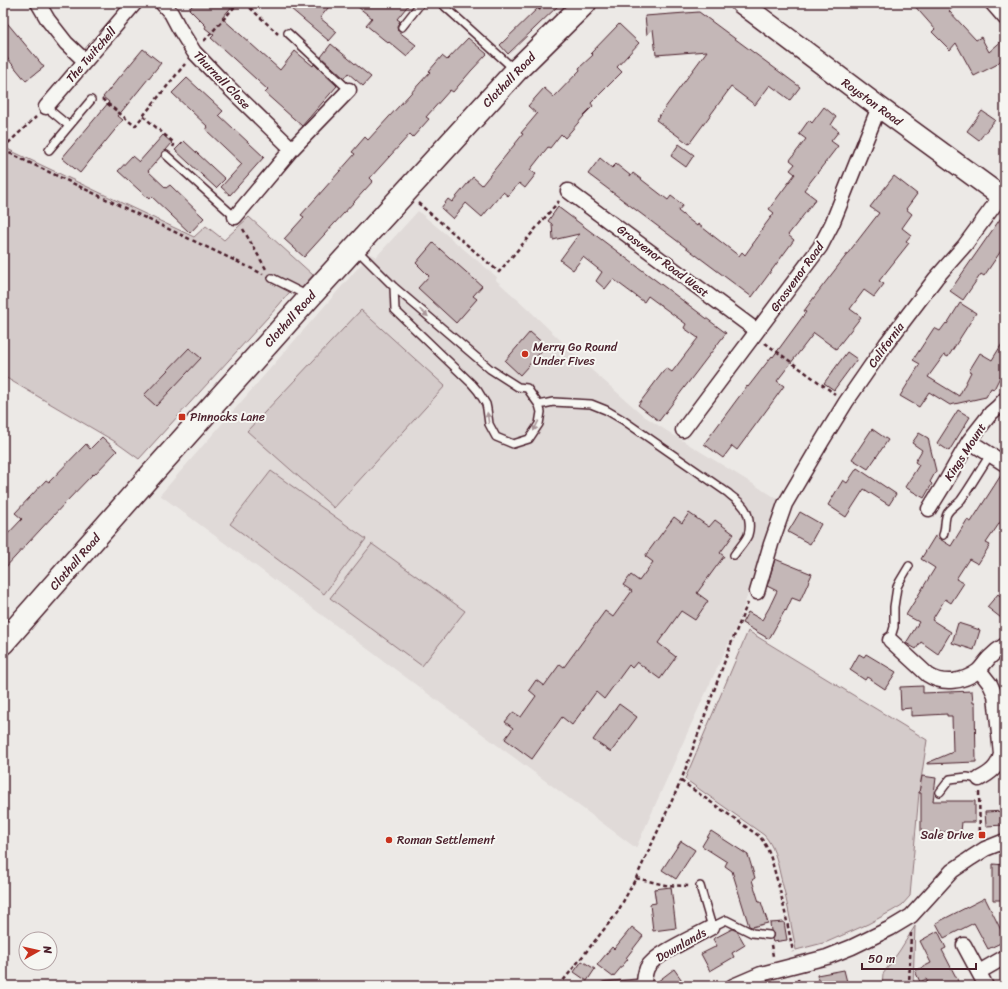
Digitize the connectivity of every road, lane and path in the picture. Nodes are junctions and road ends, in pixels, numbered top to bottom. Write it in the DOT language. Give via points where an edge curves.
graph roads {
  1 [pos="38,3"];
  2 [pos="135,3"];
  3 [pos="162,3"];
  4 [pos="238,3"];
  5 [pos="245,3"];
  6 [pos="421,3"];
  7 [pos="440,3"];
  8 [pos="532,3"];
  9 [pos="585,3"];
  10 [pos="741,3"];
  11 [pos="542,11"];
  12 [pos="402,27"];
  13 [pos="288,33"];
  14 [pos="194,52"];
  15 [pos="85,61"];
  16 [pos="516,71"];
  17 [pos="349,90"];
  18 [pos="98,96"];
  19 [pos="91,100"];
  20 [pos="46,107"];
  21 [pos="879,107"];
  22 [pos="143,116"];
  23 [pos="69,126"];
  24 [pos="3,149"];
  25 [pos="292,149"];
  26 [pos="49,150"];
  27 [pos="166,155"];
  28 [pos="568,191"];
  29 [pos="1003,197"];
  30 [pos="416,202"];
  31 [pos="236,217"];
  32 [pos="355,248"];
  33 [pos="272,278"];
  34 [pos="394,287"];
  35 [pos="308,299"];
  36 [pos="756,333"];
  37 [pos="1005,400"];
  38 [pos="846,402"];
  39 [pos="539,405"];
  40 [pos="684,430"];
  41 [pos="969,441"];
  42 [pos="990,455"];
  43 [pos="1005,464"];
  44 [pos="929,509"];
  45 [pos="943,535"];
  46 [pos="734,555"];
  47 [pos="909,566"];
  48 [pos="757,592"];
  49 [pos="890,640"];
  50 [pos="3,644"];
  51 [pos="1005,645"];
  52 [pos="979,670"];
  53 [pos="979,780"];
  54 [pos="681,781"];
  55 [pos="940,792"];
  56 [pos="1005,841"];
  57 [pos="985,849"];
  58 [pos="636,878"];
  59 [pos="700,886"];
  60 [pos="912,916"];
  61 [pos="712,927"];
  62 [pos="769,935"];
  63 [pos="964,945"];
  64 [pos="1005,957"];
  65 [pos="795,965"];
  66 [pos="776,970"];
  67 [pos="979,972"];
  68 [pos="644,984"];
  69 [pos="559,986"];
  70 [pos="605,986"];
  71 [pos="733,986"];
  72 [pos="799,986"];
  73 [pos="909,986"];
  74 [pos="986,986"];
  1 -- 15 [label="street" via="66,43"];
  2 -- 15 [label="street, The Twitchell"];
  3 -- 14 [label="street, Thurnall Close" via="171,13"];
  4 -- 14 [label="path"];
  5 -- 13 [label="path" via="283,39"];
  6 -- 12 [label="lane"];
  7 -- 16 [label="lane"];
  8 -- 11 [label="path"];
  9 -- 16 [label="main road, Clothall Road"];
  10 -- 21 [label="main road, Royston Road"];
  13 -- 17 [label="lane"];
  14 -- 22 [label="path"];
  14 -- 25 [label="street, Thurnall Close"];
  15 -- 20 [label="street, The Twitchell"];
  16 -- 32 [label="main road, Clothall Road"];
  17 -- 25 [label="street"];
  18 -- 22 [label="path" via="135,126"];
  19 -- 23 [label="lane"];
  20 -- 23 [label="lane"];
  20 -- 24 [label="path"];
  21 -- 29 [label="main road, Royston Road"];
  21 -- 36 [label="street, Grosvenor Road" via="832,224 820,247"];
  22 -- 27 [label="path" via="173,142 174,145"];
  23 -- 26 [label="lane"];
  24 -- 33 [label="path"];
  25 -- 31 [label="street"];
  27 -- 31 [label="lane"];
  28 -- 30 [label="path" via="499,272"];
  28 -- 36 [label="street, Grosvenor Road West"];
  29 -- 38 [label="street, California" via="936,278"];
  31 -- 33 [label="path"];
  32 -- 34 [label="lane"];
  32 -- 35 [label="main road, Clothall Road"];
  33 -- 35 [label="lane" via="302,293"];
  34 -- 39 [label="lane, one-way" via="490,369 518,387 526,388"];
  39 -- 34 [label="lane, one-way" via="541,412 538,424 529,439 513,444 496,437 489,424 486,404 472,384 395,310"];
  35 -- 50 [label="main road, Clothall Road"];
  36 -- 38 [label="path"];
  36 -- 40 [label="street, Grosvenor Road"];
  37 -- 41 [label="street, Kings Mount"];
  38 -- 48 [label="street, California" via="785,504"];
  39 -- 46 [label="lane" via="553,402 579,403 591,404 606,410 728,493 742,505 749,519 748,536"];
  41 -- 42 [label="street"];
  41 -- 44 [label="street, Kings Mount"];
  42 -- 43 [label="street"];
  42 -- 45 [label="lane" via="962,499 946,515"];
  47 -- 49 [label="lane" via="897,587 894,627"];
  48 -- 54 [label="path" via="743,614"];
  49 -- 52 [label="street" via="934,679 950,682"];
  51 -- 52 [label="street"];
  52 -- 53 [label="street" via="996,694 1001,754 997,766"];
  53 -- 55 [label="lane" via="967,777 950,779"];
  53 -- 57 [label="path" via="980,838"];
  54 -- 58 [label="path"];
  54 -- 65 [label="path" via="764,842 784,902"];
  56 -- 57 [label="street"];
  57 -- 60 [label="street" via="952,872"];
  58 -- 59 [label="path" via="665,885"];
  58 -- 69 [label="path" via="617,913"];
  59 -- 61 [label="lane, Downlands"];
  60 -- 65 [label="street" via="852,947 827,957"];
  60 -- 73 [label="path"];
  61 -- 62 [label="lane, Downlands" via="726,920 752,933"];
  61 -- 68 [label="street, Downlands" via="658,957 648,968"];
  62 -- 66 [label="path"];
  63 -- 67 [label="street"];
  64 -- 67 [label="street"];
  65 -- 66 [label="street"];
  65 -- 72 [label="path"];
  66 -- 71 [label="street"];
  67 -- 74 [label="street"];
  68 -- 70 [label="lane"];
}
